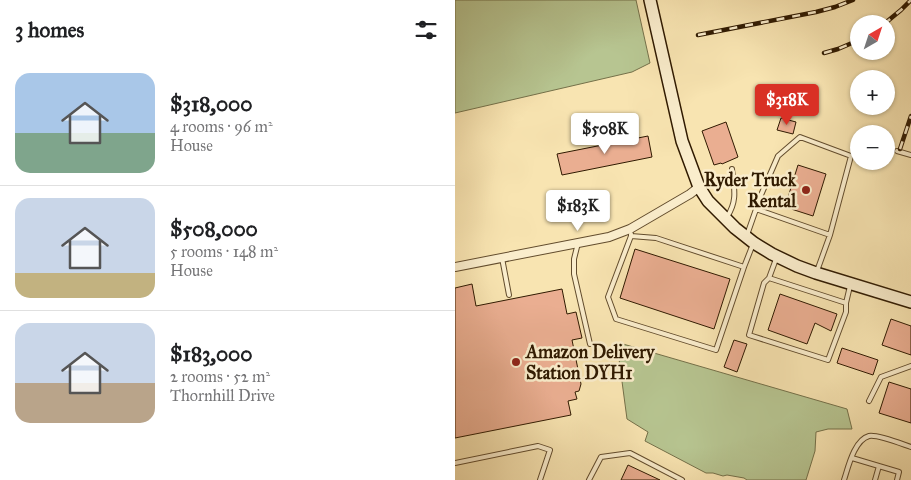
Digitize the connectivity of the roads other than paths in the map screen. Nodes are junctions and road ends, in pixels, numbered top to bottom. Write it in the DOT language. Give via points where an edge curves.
graph roads {
  1 [pos="650,0"];
  2 [pos="897,151"];
  3 [pos="911,155"];
  4 [pos="732,169"];
  5 [pos="699,187"];
  6 [pos="756,209"];
  7 [pos="725,219"];
  8 [pos="630,233"];
  9 [pos="830,235"];
  10 [pos="750,240"];
  11 [pos="578,243"];
  12 [pos="777,257"];
  13 [pos="502,258"];
  14 [pos="744,266"];
  15 [pos="455,267"];
  16 [pos="816,273"];
  17 [pos="769,278"];
  18 [pos="851,284"];
  19 [pos="509,295"];
  20 [pos="911,302"];
  21 [pos="846,303"];
  22 [pos="590,344"];
  23 [pos="911,366"];
  24 [pos="869,401"];
  25 [pos="911,447"];
  26 [pos="851,458"];
  27 [pos="455,463"];
  28 [pos="879,466"];
  29 [pos="540,480"];
  30 [pos="589,480"];
  31 [pos="682,480"];
  32 [pos="844,480"];
  33 [pos="875,480"];
  34 [pos="897,480"];
  1 -- 5 [label="street" via="681,141"];
  2 -- 3 [label="lane"];
  4 -- 7 [label="lane" via="735,198"];
  5 -- 7 [label="street"];
  5 -- 8 [label="street"];
  6 -- 9 [label="lane"];
  6 -- 9 [label="lane" via="778,156 800,137 851,156"];
  6 -- 10 [label="lane"];
  7 -- 10 [label="street"];
  8 -- 11 [label="street"];
  8 -- 14 [label="lane" via="657,238"];
  8 -- 14 [label="lane" via="608,297 616,319 716,350"];
  9 -- 16 [label="lane"];
  10 -- 12 [label="street"];
  10 -- 14 [label="lane"];
  11 -- 13 [label="street"];
  11 -- 22 [label="lane" via="574,274"];
  12 -- 16 [label="street"];
  12 -- 17 [label="lane"];
  13 -- 15 [label="street"];
  13 -- 19 [label="lane"];
  16 -- 18 [label="street"];
  17 -- 21 [label="lane"];
  17 -- 21 [label="lane" via="749,335 828,360 846,312"];
  18 -- 20 [label="street"];
  18 -- 21 [label="lane"];
  23 -- 24 [label="lane" via="881,378"];
  25 -- 26 [label="lane" via="868,436 862,439"];
  26 -- 28 [label="lane"];
  26 -- 32 [label="lane"];
  27 -- 29 [label="lane" via="538,446 550,450"];
  28 -- 33 [label="lane"];
  28 -- 34 [label="lane" via="899,472"];
  30 -- 31 [label="lane" via="601,457 630,452"];
}
